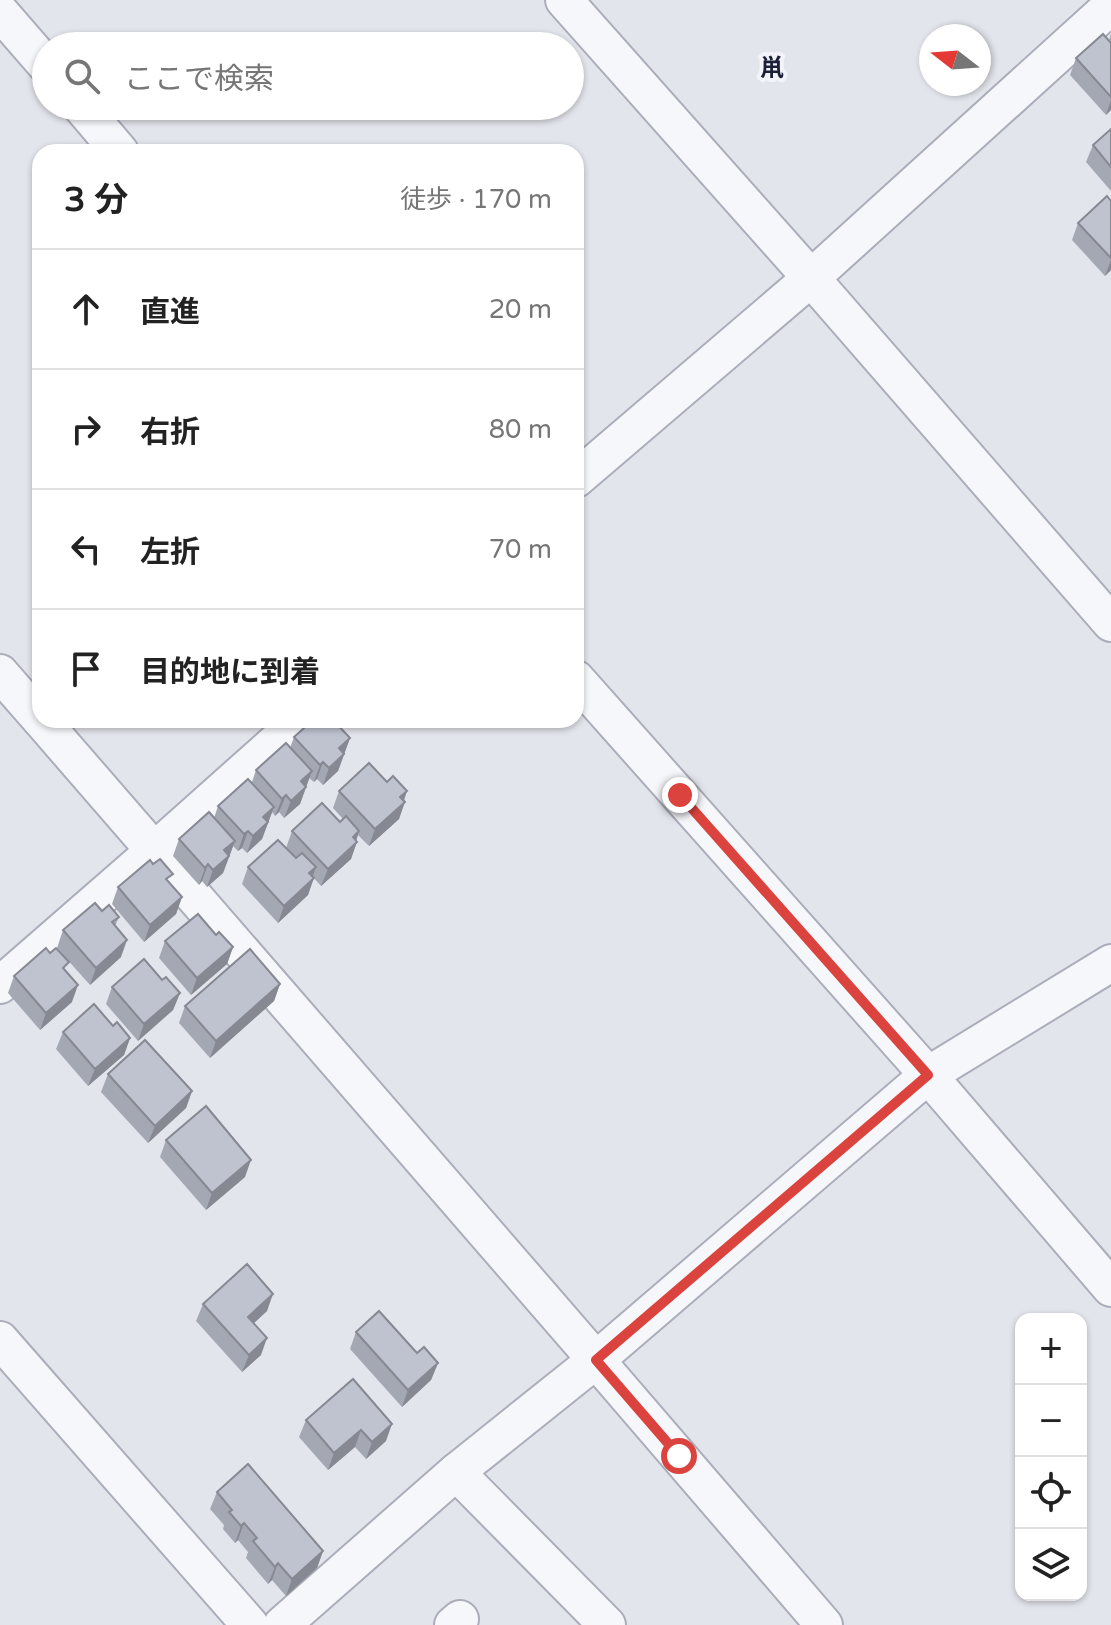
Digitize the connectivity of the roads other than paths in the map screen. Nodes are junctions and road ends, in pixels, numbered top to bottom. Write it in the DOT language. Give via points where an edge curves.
graph roads {
  1 [pos="564,0"];
  2 [pos="1111,6"];
  3 [pos="0,12"];
  4 [pos="32,49"];
  5 [pos="93,120"];
  6 [pos="113,144"];
  7 [pos="811,278"];
  8 [pos="584,472"];
  9 [pos="1111,623"];
  10 [pos="0,673"];
  11 [pos="584,688"];
  12 [pos="32,709"];
  13 [pos="49,728"];
  14 [pos="292,728"];
  15 [pos="155,850"];
  16 [pos="1111,963"];
  17 [pos="0,985"];
  18 [pos="928,1075"];
  19 [pos="1111,1288"];
  20 [pos="0,1340"];
  21 [pos="596,1360"];
  22 [pos="456,1472"];
  23 [pos="250,1625"];
  24 [pos="282,1625"];
  25 [pos="607,1625"];
  26 [pos="824,1625"];
  1 -- 7 [label="street"];
  2 -- 7 [label="street"];
  3 -- 4 [label="street"];
  5 -- 6 [label="street"];
  7 -- 8 [label="street"];
  7 -- 9 [label="street"];
  10 -- 12 [label="street"];
  11 -- 18 [label="street"];
  13 -- 15 [label="street"];
  14 -- 15 [label="street"];
  15 -- 17 [label="street"];
  15 -- 21 [label="street"];
  16 -- 18 [label="street"];
  18 -- 19 [label="street"];
  18 -- 21 [label="street"];
  20 -- 23 [label="street"];
  21 -- 22 [label="street"];
  21 -- 26 [label="street"];
  22 -- 24 [label="street"];
  22 -- 25 [label="street"];
}
